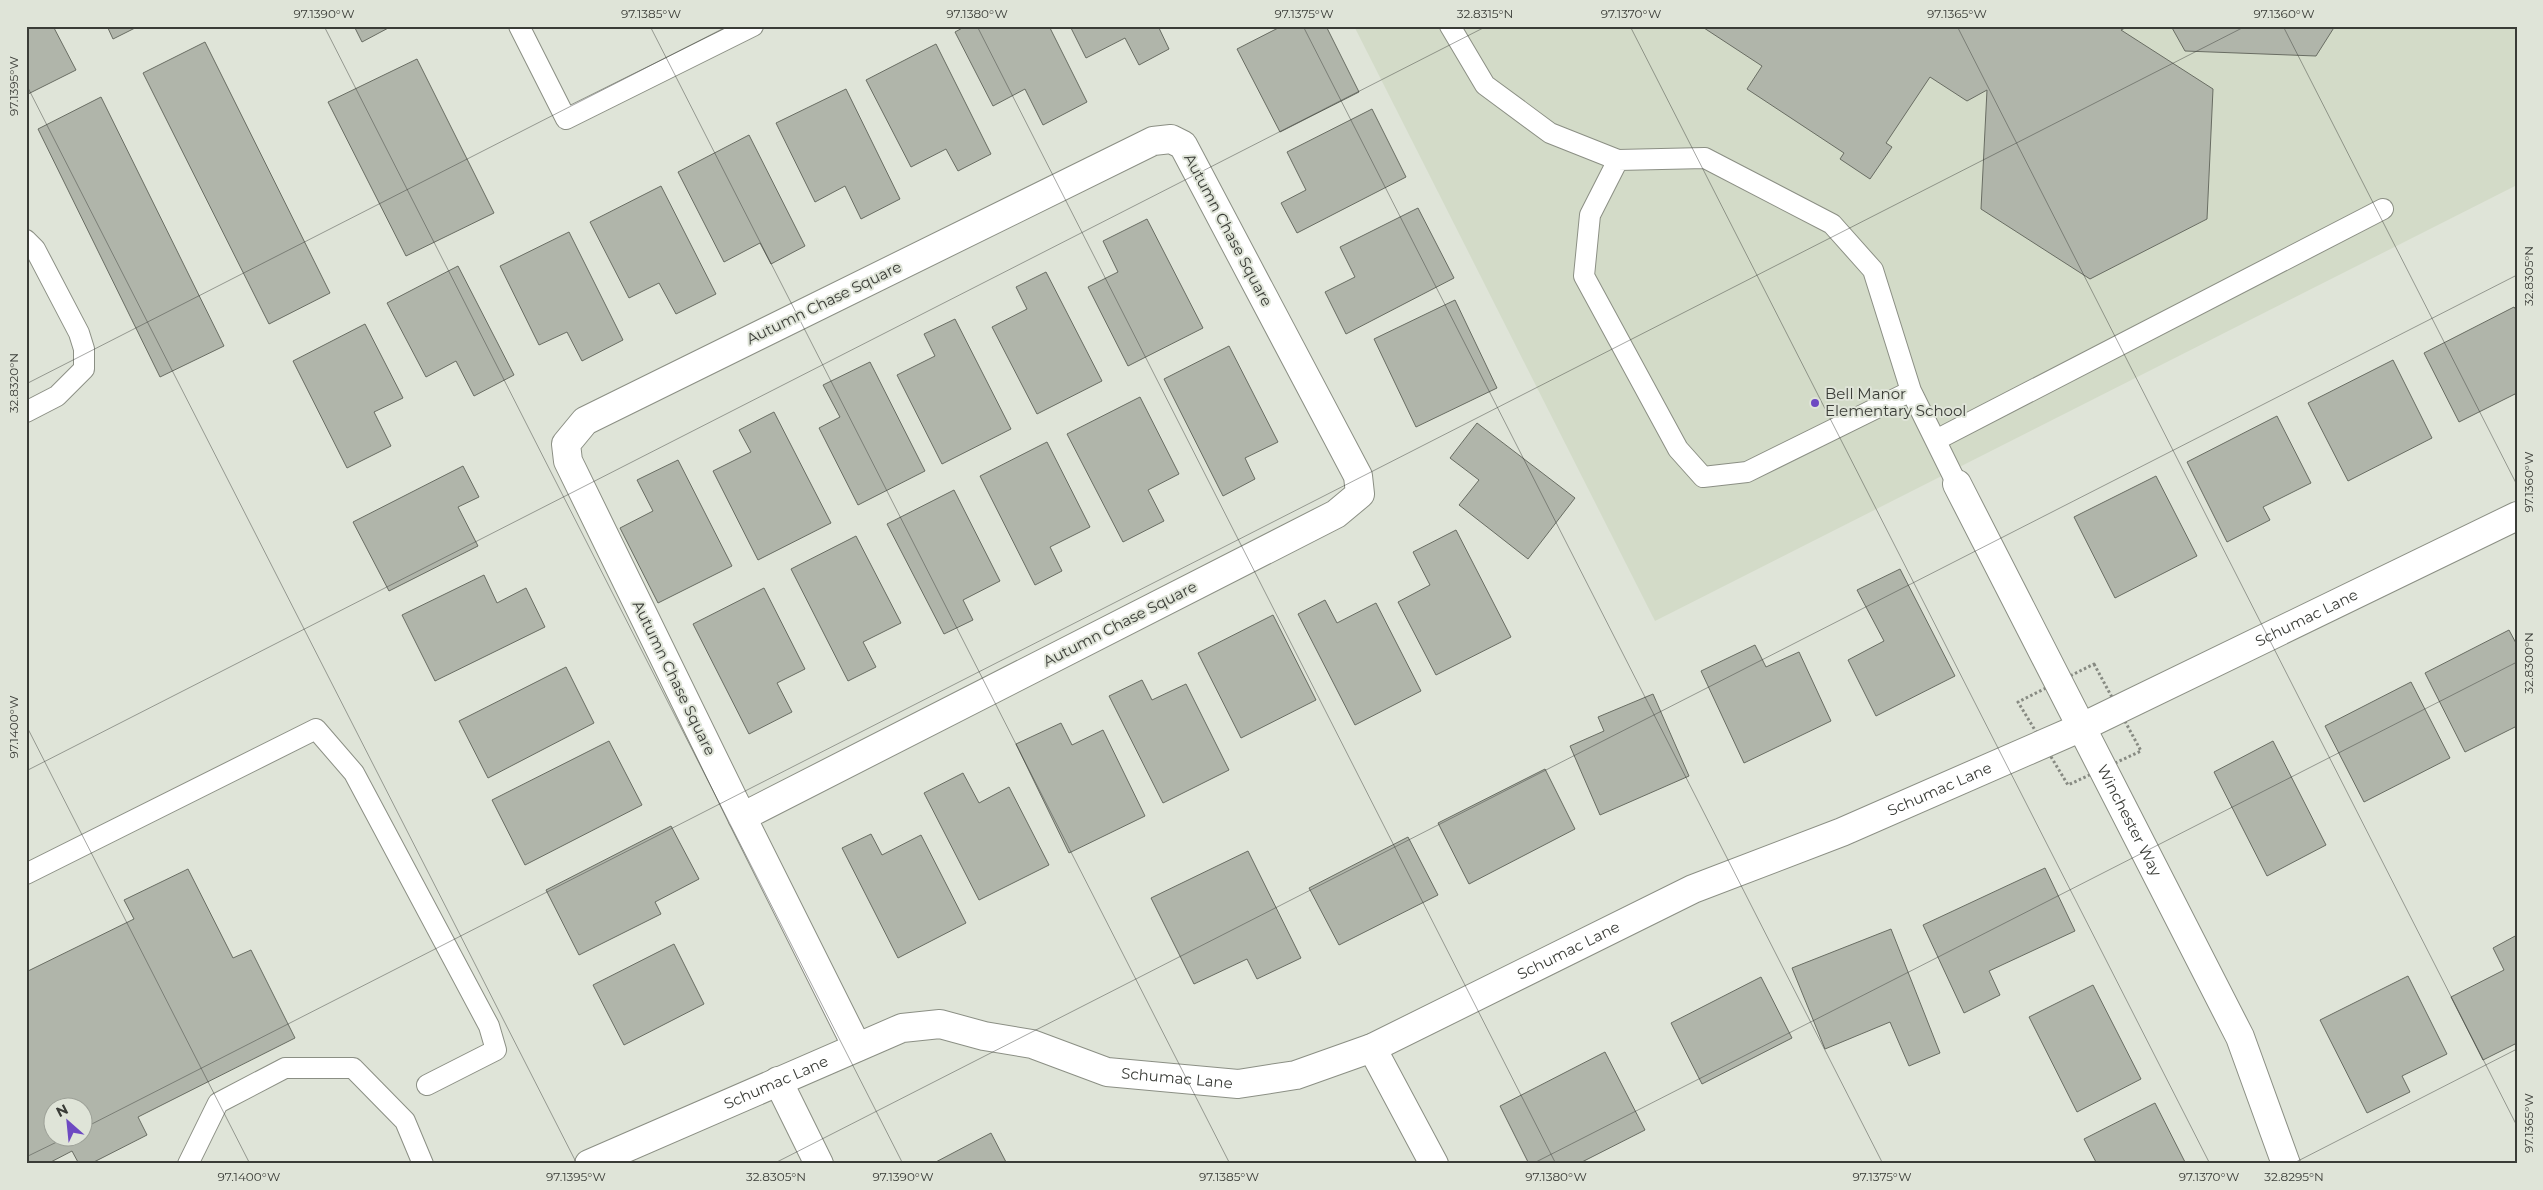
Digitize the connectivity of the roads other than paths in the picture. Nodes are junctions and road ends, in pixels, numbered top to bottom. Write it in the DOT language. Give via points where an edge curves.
graph roads {
  1 [pos="520,26"];
  2 [pos="753,26"];
  3 [pos="1450,26"];
  4 [pos="1618,160"];
  5 [pos="2383,209"];
  6 [pos="26,240"];
  7 [pos="1910,391"];
  8 [pos="26,412"];
  9 [pos="1936,440"];
  10 [pos="1957,484"];
  11 [pos="2517,516"];
  12 [pos="2082,727"];
  13 [pos="742,817"];
  14 [pos="26,874"];
  15 [pos="857,1047"];
  16 [pos="1372,1048"];
  17 [pos="778,1082"];
  18 [pos="427,1085"];
  19 [pos="188,1164"];
  20 [pos="423,1164"];
  21 [pos="589,1164"];
  22 [pos="820,1164"];
  23 [pos="1434,1164"];
  24 [pos="2286,1164"];
  1 -- 2 [label="lane" via="566,119"];
  3 -- 4 [label="lane" via="1485,85 1550,134"];
  4 -- 7 [label="lane" via="1705,158 1832,224 1873,270"];
  4 -- 7 [label="lane" via="1590,215 1584,276 1678,449 1703,477 1747,472"];
  5 -- 9 [label="lane"];
  6 -- 8 [label="lane" via="36,249 84,349 84,369 57,396"];
  7 -- 9 [label="lane"];
  9 -- 10 [label="lane"];
  10 -- 12 [label="street, Winchester Way"];
  11 -- 12 [label="street, Schumac Lane"];
  12 -- 16 [label="street, Schumac Lane" via="1842,832 1693,889"];
  12 -- 24 [label="street, Winchester Way" via="2240,1037"];
  13 -- 13 [label="street, Autumn Chase Square" via="568,461 566,444 585,421 1153,141 1171,138 1183,145 1358,476 1360,494 1336,514"];
  13 -- 15 [label="street, Autumn Chase Square"];
  14 -- 18 [label="lane" via="316,729 354,773 489,1026 496,1050"];
  15 -- 16 [label="street, Schumac Lane" via="902,1028 940,1024 1032,1044 1108,1072 1238,1084 1296,1074"];
  15 -- 17 [label="street, Schumac Lane"];
  16 -- 23 [label="street"];
  17 -- 21 [label="street, Schumac Lane"];
  17 -- 22 [label="street"];
  19 -- 20 [label="lane" via="218,1103 285,1068 353,1068 405,1121"];
}
